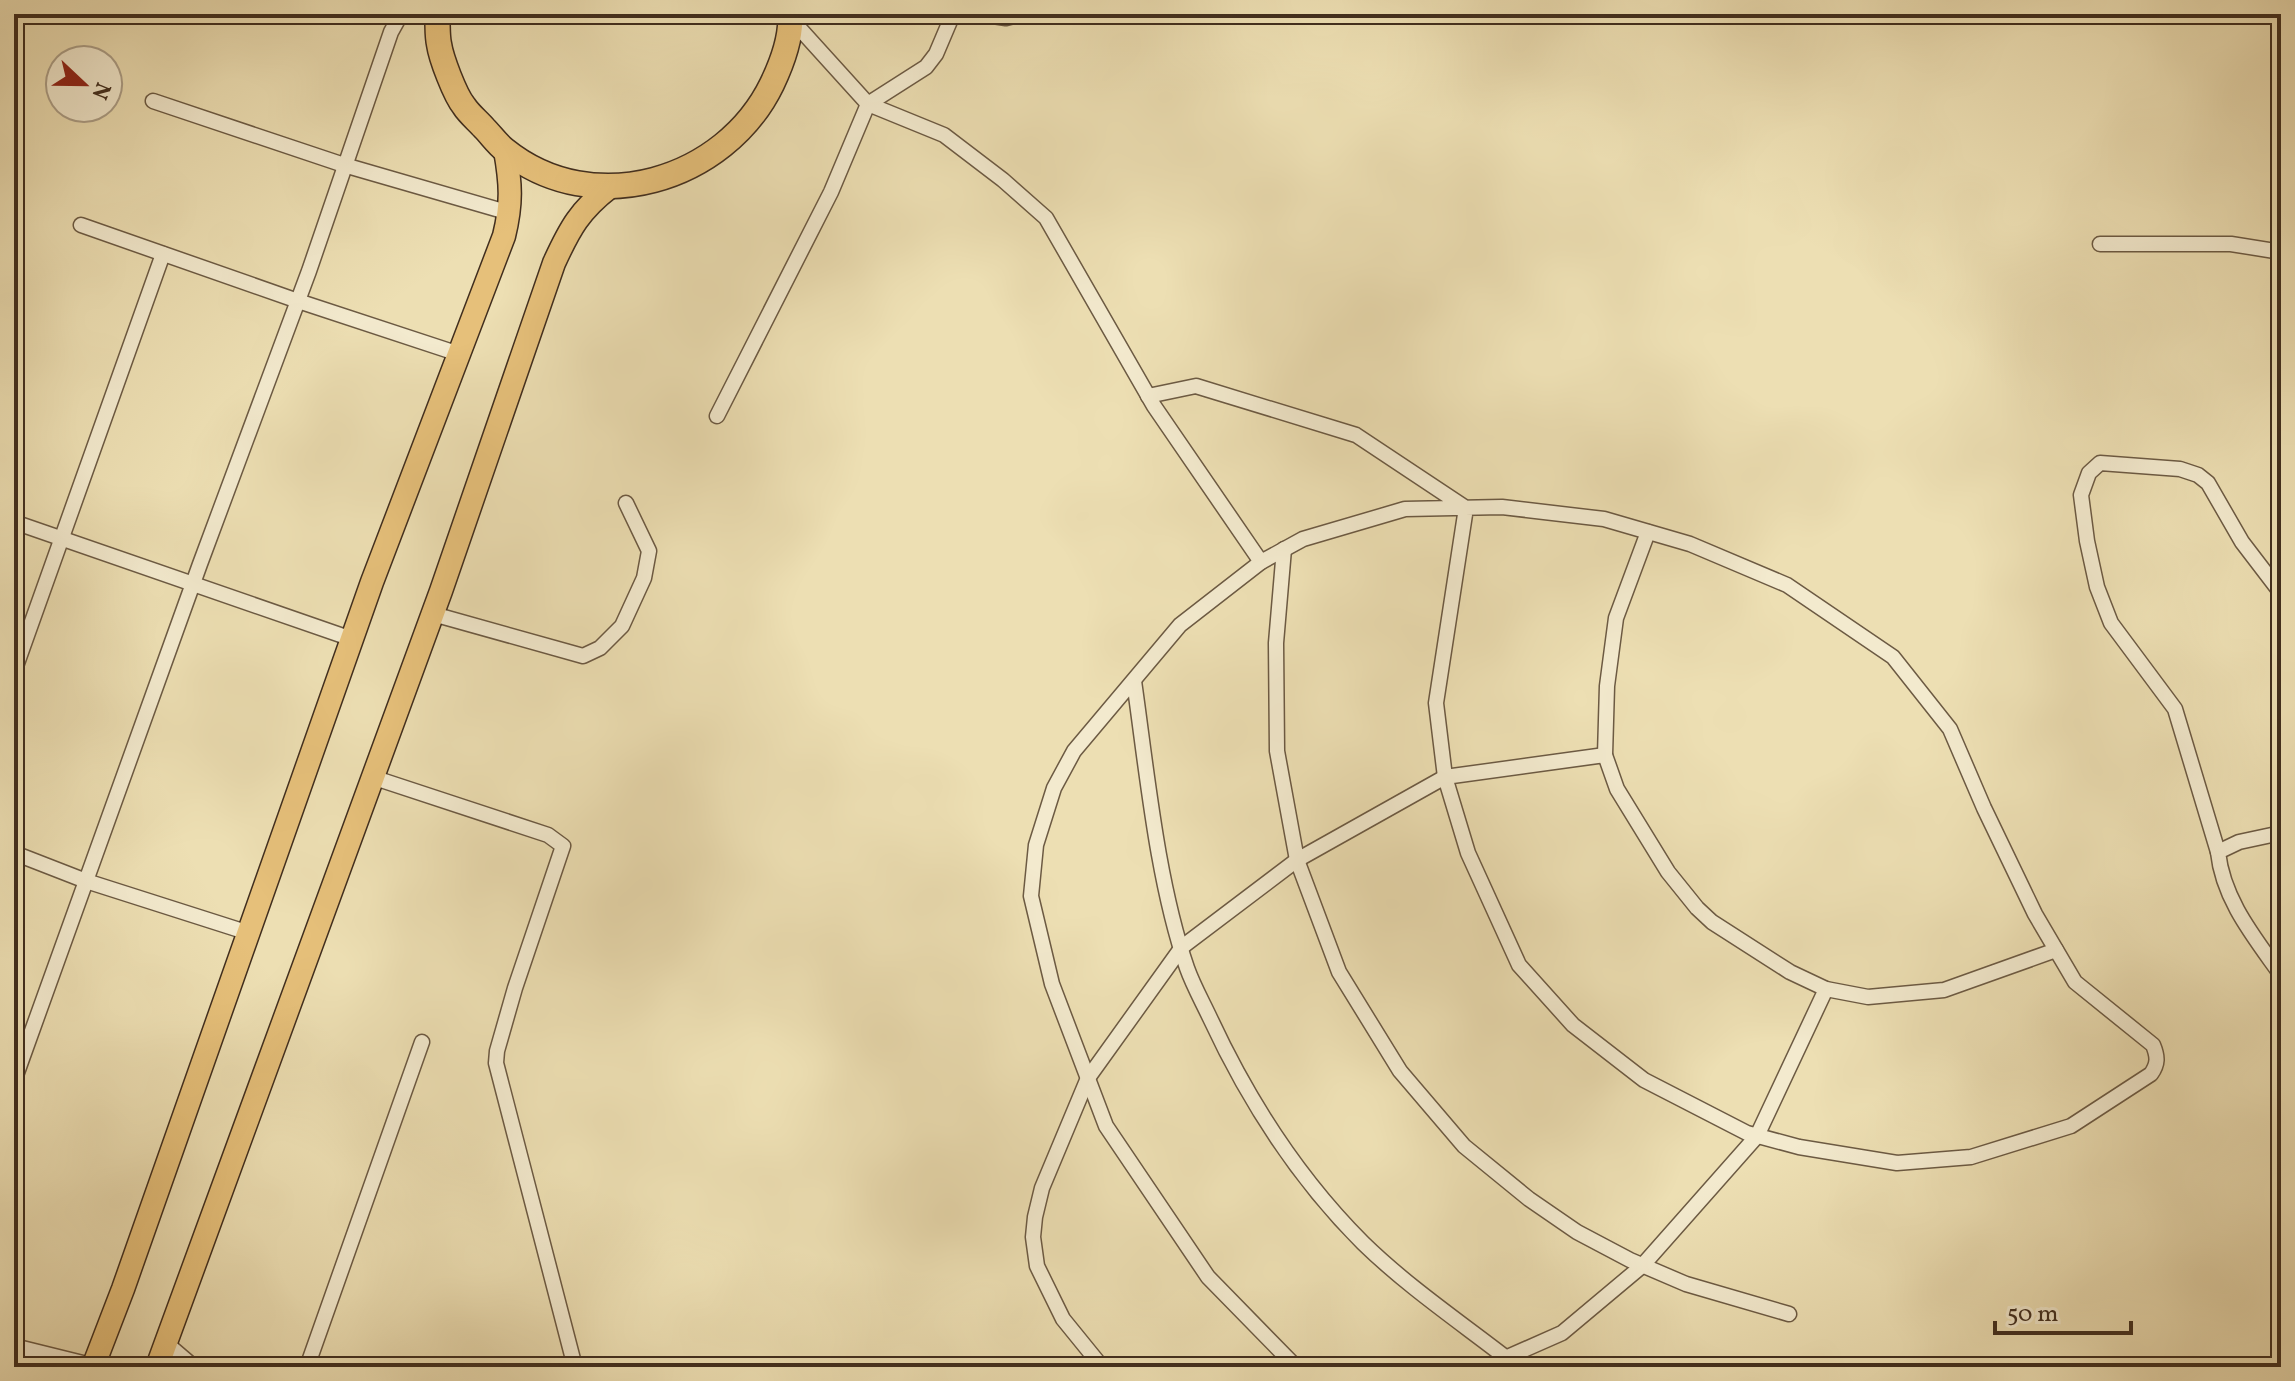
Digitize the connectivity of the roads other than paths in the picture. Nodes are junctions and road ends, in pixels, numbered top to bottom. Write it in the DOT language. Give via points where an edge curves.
graph roads {
  1 [pos="401,14"];
  2 [pos="437,14"];
  3 [pos="953,14"];
  4 [pos="980,14"];
  5 [pos="1022,14"];
  6 [pos="791,17"];
  7 [pos="153,101"];
  8 [pos="868,104"];
  9 [pos="505,150"];
  10 [pos="344,165"];
  11 [pos="610,187"];
  12 [pos="510,213"];
  13 [pos="81,225"];
  14 [pos="2100,244"];
  15 [pos="2281,252"];
  16 [pos="163,254"];
  17 [pos="298,301"];
  18 [pos="459,354"];
  19 [pos="1148,396"];
  20 [pos="717,416"];
  21 [pos="626,503"];
  22 [pos="1466,508"];
  23 [pos="14,522"];
  24 [pos="1648,532"];
  25 [pos="60,538"];
  26 [pos="1284,549"];
  27 [pos="1261,562"];
  28 [pos="192,584"];
  29 [pos="2281,593"];
  30 [pos="433,614"];
  31 [pos="352,639"];
  32 [pos="14,672"];
  33 [pos="1134,681"];
  34 [pos="1605,755"];
  35 [pos="372,777"];
  36 [pos="1445,777"];
  37 [pos="2281,833"];
  38 [pos="2218,852"];
  39 [pos="14,853"];
  40 [pos="1297,860"];
  41 [pos="86,881"];
  42 [pos="249,933"];
  43 [pos="1182,947"];
  44 [pos="2056,950"];
  45 [pos="2281,975"];
  46 [pos="1826,989"];
  47 [pos="422,1042"];
  48 [pos="1088,1078"];
  49 [pos="14,1081"];
  50 [pos="1757,1136"];
  51 [pos="1642,1266"];
  52 [pos="1789,1314"];
  53 [pos="166,1343"];
  54 [pos="14,1346"];
  55 [pos="1505,1357"];
  56 [pos="95,1366"];
  57 [pos="157,1367"];
  58 [pos="194,1367"];
  59 [pos="307,1367"];
  60 [pos="575,1367"];
  61 [pos="1102,1367"];
  62 [pos="1296,1367"];
  63 [pos="1485,1367"];
  1 -- 10 [label="street"];
  2 -- 9 [label="highway" via="439,47 462,105"];
  3 -- 8 [label="street" via="926,67"];
  4 -- 5 [label="street"];
  6 -- 8 [label="street"];
  6 -- 11 [label="highway" via="782,64 762,104 733,139 697,165 655,181"];
  7 -- 10 [label="street"];
  8 -- 19 [label="street" via="944,135 1046,218"];
  8 -- 20 [label="street" via="831,192"];
  9 -- 11 [label="highway" via="537,170"];
  9 -- 12 [label="main road"];
  10 -- 12 [label="street"];
  10 -- 17 [label="street"];
  11 -- 30 [label="main road" via="571,225 554,263"];
  12 -- 18 [label="main road"];
  13 -- 16 [label="street"];
  14 -- 15 [label="street" via="2231,244"];
  16 -- 17 [label="street"];
  16 -- 25 [label="street"];
  17 -- 18 [label="street"];
  17 -- 28 [label="street"];
  18 -- 31 [label="main road"];
  19 -- 22 [label="street" via="1196,386 1356,435"];
  19 -- 27 [label="street"];
  21 -- 30 [label="street" via="649,551 647,564 622,626 600,648 583,656"];
  22 -- 24 [label="street" via="1604,519"];
  22 -- 26 [label="street" via="1405,509"];
  22 -- 36 [label="street" via="1436,703"];
  23 -- 25 [label="street"];
  24 -- 34 [label="street" via="1616,618"];
  24 -- 44 [label="street" via="1787,585 1893,657 1950,729"];
  25 -- 28 [label="street"];
  25 -- 32 [label="street"];
  26 -- 27 [label="street"];
  26 -- 40 [label="street" via="1276,643 1277,751"];
  27 -- 33 [label="street" via="1180,625"];
  28 -- 31 [label="street"];
  28 -- 41 [label="street"];
  29 -- 38 [label="street" via="2198,475 2100,463 2089,473 2081,495 2097,587 2111,623 2175,709"];
  30 -- 35 [label="main road"];
  31 -- 42 [label="main road"];
  33 -- 43 [label="street" via="1168,895"];
  33 -- 48 [label="street" via="1074,751 1054,788 1036,845 1031,896 1040,942"];
  34 -- 36 [label="street"];
  34 -- 46 [label="street" via="1624,801 1697,908 1777,964"];
  35 -- 53 [label="main road"];
  35 -- 60 [label="street" via="548,835 563,846 496,1063"];
  36 -- 40 [label="street"];
  36 -- 50 [label="street" via="1468,853 1519,965 1573,1025 1644,1080"];
  37 -- 38 [label="street"];
  38 -- 45 [label="street" via="2222,878 2239,914"];
  39 -- 41 [label="street"];
  40 -- 43 [label="street"];
  40 -- 51 [label="street" via="1339,972 1409,1082 1464,1146 1529,1199"];
  41 -- 42 [label="street"];
  41 -- 49 [label="street"];
  42 -- 56 [label="main road"];
  43 -- 48 [label="street"];
  43 -- 55 [label="street" via="1231,1064 1291,1158 1364,1243"];
  44 -- 46 [label="street" via="1944,990 1868,997"];
  44 -- 50 [label="street" via="2075,982 2153,1045 2157,1060 2151,1074 2071,1126 1971,1157 1897,1163"];
  46 -- 50 [label="street"];
  47 -- 59 [label="street"];
  48 -- 61 [label="street" via="1042,1188 1033,1237 1037,1266 1063,1319"];
  48 -- 62 [label="street" via="1106,1126 1208,1277"];
  50 -- 51 [label="street"];
  51 -- 52 [label="street"];
  51 -- 55 [label="street" via="1562,1333"];
  53 -- 57 [label="main road"];
  53 -- 58 [label="street"];
  54 -- 56 [label="street"];
  55 -- 63 [label="street"];
}
